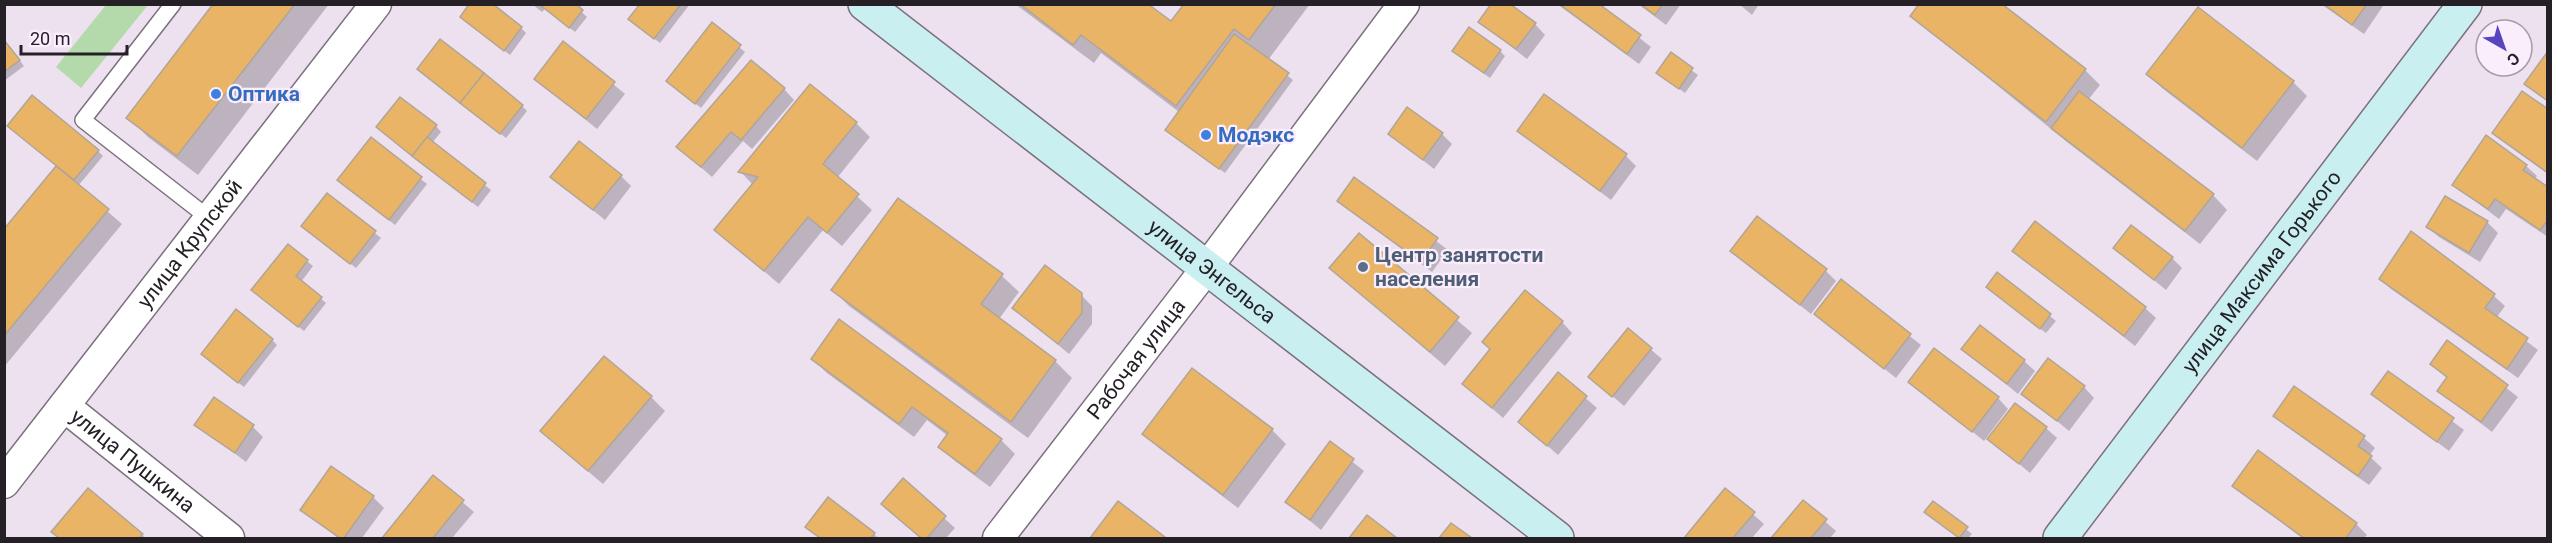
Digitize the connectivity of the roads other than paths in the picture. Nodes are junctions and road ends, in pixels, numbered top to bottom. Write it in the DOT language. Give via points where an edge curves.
graph roads {
  1 [pos="173,4"];
  2 [pos="376,4"];
  3 [pos="865,4"];
  4 [pos="1404,4"];
  5 [pos="2465,4"];
  6 [pos="210,219"];
  7 [pos="1206,269"];
  8 [pos="64,406"];
  9 [pos="4,483"];
  10 [pos="229,538"];
  11 [pos="998,538"];
  12 [pos="1557,538"];
  13 [pos="2060,538"];
  1 -- 6 [label="lane" via="83,120"];
  2 -- 6 [label="street, улица Крупской"];
  3 -- 7 [label="main road, улица Энгельса"];
  4 -- 7 [label="street, Рабочая улица"];
  5 -- 13 [label="main road, улица Максима Горького"];
  6 -- 8 [label="street, улица Крупской"];
  7 -- 11 [label="street, Рабочая улица"];
  7 -- 12 [label="main road, улица Энгельса"];
  8 -- 9 [label="street, улица Крупской"];
  8 -- 10 [label="street, улица Пушкина"];
}
